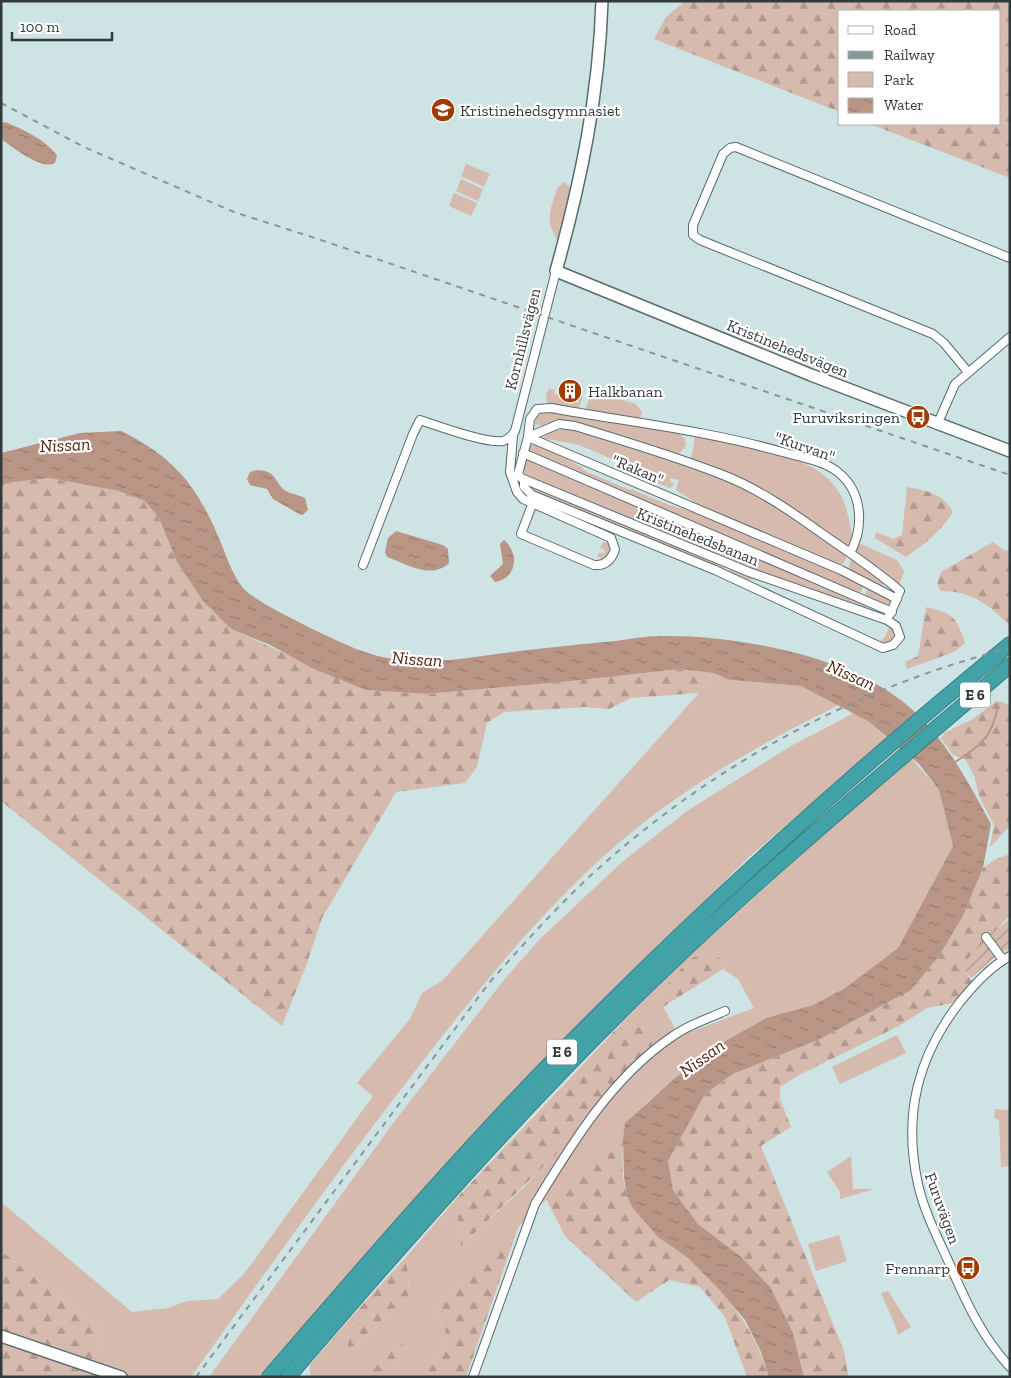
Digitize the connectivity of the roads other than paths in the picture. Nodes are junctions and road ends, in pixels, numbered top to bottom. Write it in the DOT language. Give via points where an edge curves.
graph roads {
  1 [pos="602,1"];
  2 [pos="1010,258"];
  3 [pos="556,271"];
  4 [pos="1010,337"];
  5 [pos="968,372"];
  6 [pos="937,425"];
  7 [pos="512,436"];
  8 [pos="528,436"];
  9 [pos="1010,451"];
  10 [pos="522,453"];
  11 [pos="518,477"];
  12 [pos="532,505"];
  13 [pos="704,512"];
  14 [pos="850,552"];
  15 [pos="363,565"];
  16 [pos="897,599"];
  17 [pos="892,612"];
  18 [pos="887,620"];
  19 [pos="1010,644"];
  20 [pos="1010,665"];
  21 [pos="986,937"];
  22 [pos="1006,958"];
  23 [pos="724,1011"];
  24 [pos="1,1336"];
  25 [pos="1010,1367"];
  26 [pos="121,1377"];
  27 [pos="270,1377"];
  28 [pos="288,1377"];
  29 [pos="473,1377"];
  1 -- 3 [label="street, Kornhillsvägen" via="601,54 591,125"];
  2 -- 5 [label="street" via="736,147 723,154 692,225 693,234 700,240 933,334"];
  3 -- 6 [label="street, Kristinehedsvägen"];
  3 -- 7 [label="street, Kornhillsvägen"];
  4 -- 5 [label="street"];
  5 -- 6 [label="street" via="955,384"];
  6 -- 9 [label="street, Kristinehedsvägen"];
  7 -- 11 [label="street, Kornhillsvägen"];
  7 -- 15 [label="street" via="501,441 420,420"];
  8 -- 10 [label="street"];
  8 -- 13 [label="street, \"Rakan\""];
  8 -- 14 [label="street" via="558,424 575,426 722,475 769,498"];
  8 -- 14 [label="street, \"Kurvan\"" via="530,419 543,408 736,440 824,464 839,473 851,489 860,512 860,528"];
  10 -- 11 [label="street"];
  10 -- 17 [label="street"];
  11 -- 12 [label="street" via="517,492"];
  11 -- 18 [label="street, Kristinehedsbanan" via="748,572"];
  11 -- 18 [label="street" via="532,495 715,570 883,648 893,645 900,637 896,626"];
  12 -- 12 [label="street" via="611,538 615,548 610,560 600,566 594,565 521,534"];
  13 -- 16 [label="street, Kristinehedsbanan" via="841,570"];
  14 -- 16 [label="street" via="900,591"];
  16 -- 17 [label="street"];
  17 -- 18 [label="street"];
  19 -- 27 [label="highway, E 6" via="930,710 666,949 539,1075 382,1246"];
  20 -- 28 [label="highway, E 6" via="737,902 548,1085 393,1254"];
  21 -- 22 [label="street"];
  22 -- 25 [label="street, Furuvägen" via="974,985 934,1038 915,1096 912,1130 918,1187 932,1221 977,1323"];
  23 -- 29 [label="street" via="673,1036 619,1081 548,1182 535,1204"];
  24 -- 26 [label="street"];
}
